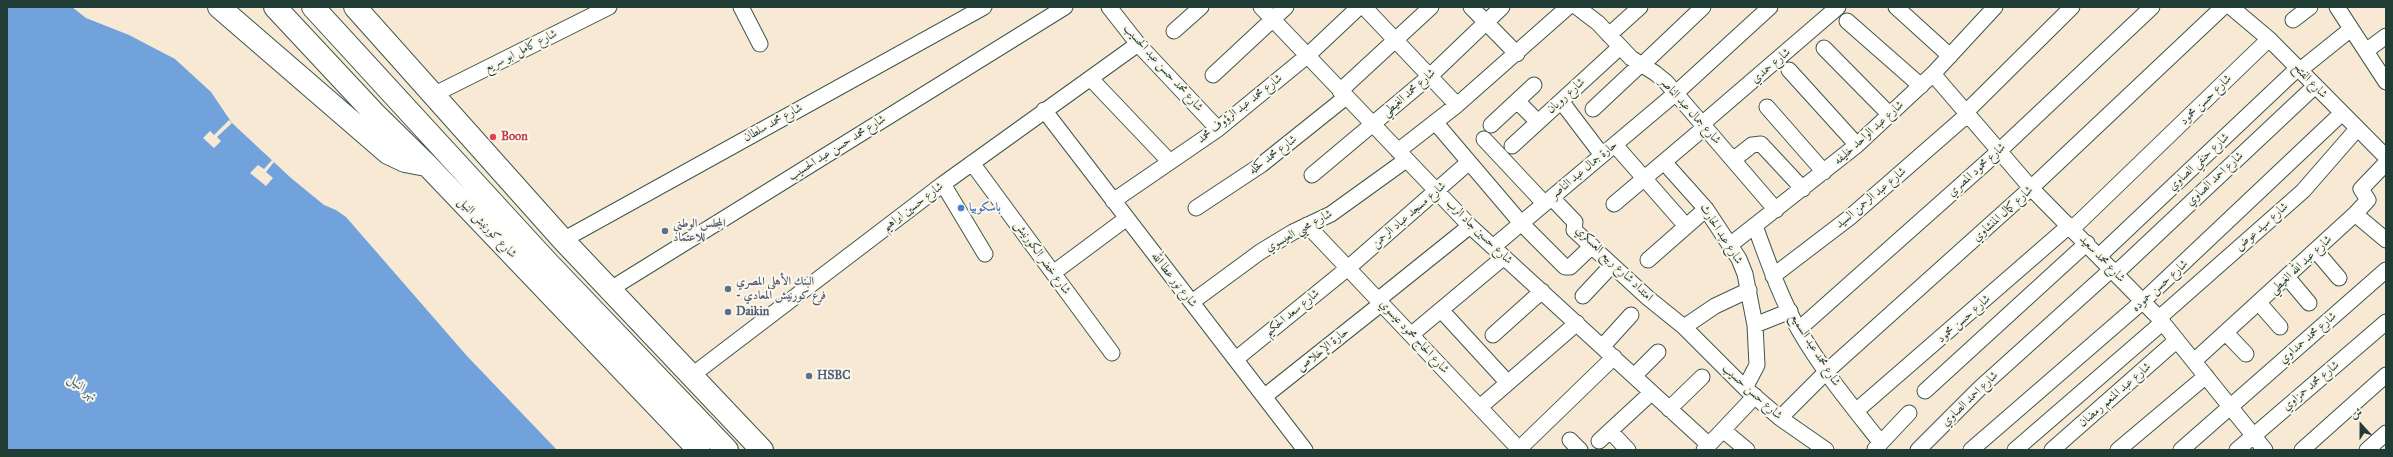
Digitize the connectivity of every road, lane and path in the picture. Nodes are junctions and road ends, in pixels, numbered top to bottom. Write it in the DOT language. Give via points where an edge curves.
graph roads {
  1 [pos="219,7"];
  2 [pos="275,7"];
  3 [pos="313,7"];
  4 [pos="355,7"];
  5 [pos="609,7"];
  6 [pos="741,7"];
  7 [pos="984,7"];
  8 [pos="1065,7"];
  9 [pos="1109,7"];
  10 [pos="1201,7"];
  11 [pos="1261,7"];
  12 [pos="1286,7"];
  13 [pos="1359,7"];
  14 [pos="1364,7"];
  15 [pos="1432,7"];
  16 [pos="1471,7"];
  17 [pos="1502,7"];
  18 [pos="1568,7"];
  19 [pos="1577,7"];
  20 [pos="1640,7"];
  21 [pos="1703,7"];
  22 [pos="1770,7"];
  23 [pos="1838,7"];
  24 [pos="1995,7"];
  25 [pos="2072,7"];
  26 [pos="2152,7"];
  27 [pos="2223,7"];
  28 [pos="2231,7"];
  29 [pos="2310,7"];
  30 [pos="2337,7"];
  31 [pos="1904,9"];
  32 [pos="1273,20"];
  33 [pos="2293,20"];
  34 [pos="1847,21"];
  35 [pos="1486,22"];
  36 [pos="2351,29"];
  37 [pos="1174,30"];
  38 [pos="1609,35"];
  39 [pos="2386,36"];
  40 [pos="2269,39"];
  41 [pos="1396,40"];
  42 [pos="760,44"];
  43 [pos="1138,44"];
  44 [pos="1620,47"];
  45 [pos="1824,48"];
  46 [pos="2366,51"];
  47 [pos="1517,54"];
  48 [pos="1307,56"];
  49 [pos="1950,56"];
  50 [pos="1642,64"];
  51 [pos="2299,69"];
  52 [pos="1789,70"];
  53 [pos="1933,74"];
  54 [pos="1213,75"];
  55 [pos="1430,76"];
  56 [pos="1091,78"];
  57 [pos="2386,82"];
  58 [pos="1534,85"];
  59 [pos="1921,86"];
  60 [pos="2315,86"];
  61 [pos="1676,93"];
  62 [pos="1343,94"];
  63 [pos="433,95"];
  64 [pos="1517,101"];
  65 [pos="1561,102"];
  66 [pos="1457,105"];
  67 [pos="1766,107"];
  68 [pos="1593,109"];
  69 [pos="1044,110"];
  70 [pos="2342,113"];
  71 [pos="1966,114"];
  72 [pos="1890,115"];
  73 [pos="1435,122"];
  74 [pos="1538,122"];
  75 [pos="1372,124"];
  76 [pos="1491,125"];
  77 [pos="1703,126"];
  78 [pos="1218,129"];
  79 [pos="2357,129"];
  80 [pos="1484,139"];
  81 [pos="1615,145"];
  82 [pos="1857,145"];
  83 [pos="1512,146"];
  84 [pos="1998,152"];
  85 [pos="1602,155"];
  86 [pos="1402,156"];
  87 [pos="2386,157"];
  88 [pos="1733,160"];
  89 [pos="1170,162"];
  90 [pos="1469,162"];
  91 [pos="1664,162"];
  92 [pos="972,163"];
  93 [pos="2386,163"];
  94 [pos="427,165"];
  95 [pos="1824,172"];
  96 [pos="1312,175"];
  97 [pos="1644,178"];
  98 [pos="943,184"];
  99 [pos="2031,188"];
  100 [pos="1802,189"];
  101 [pos="1436,191"];
  102 [pos="1548,200"];
  103 [pos="1113,201"];
  104 [pos="1614,204"];
  105 [pos="1196,208"];
  106 [pos="1706,209"];
  107 [pos="1776,210"];
  108 [pos="2355,214"];
  109 [pos="1126,218"];
  110 [pos="1521,223"];
  111 [pos="1307,225"];
  112 [pos="1470,226"];
  113 [pos="1686,226"];
  114 [pos="1755,226"];
  115 [pos="2071,227"];
  116 [pos="2385,238"];
  117 [pos="562,240"];
  118 [pos="2087,243"];
  119 [pos="1730,245"];
  120 [pos="1592,246"];
  121 [pos="1493,247"];
  122 [pos="2316,251"];
  123 [pos="985,254"];
  124 [pos="2100,256"];
  125 [pos="1504,257"];
  126 [pos="1648,260"];
  127 [pos="548,263"];
  128 [pos="1612,265"];
  129 [pos="1348,268"];
  130 [pos="590,270"];
  131 [pos="2386,270"];
  132 [pos="2114,271"];
  133 [pos="1053,273"];
  134 [pos="1773,276"];
  135 [pos="2288,278"];
  136 [pos="2339,278"];
  137 [pos="609,290"];
  138 [pos="1749,290"];
  139 [pos="1542,291"];
  140 [pos="1583,296"];
  141 [pos="1380,301"];
  142 [pos="2143,301"];
  143 [pos="1192,302"];
  144 [pos="2259,303"];
  145 [pos="2309,303"];
  146 [pos="1441,310"];
  147 [pos="1790,312"];
  148 [pos="1631,315"];
  149 [pos="2161,320"];
  150 [pos="2386,322"];
  151 [pos="1577,323"];
  152 [pos="1755,325"];
  153 [pos="1684,327"];
  154 [pos="2280,327"];
  155 [pos="1799,329"];
  156 [pos="2226,332"];
  157 [pos="1412,334"];
  158 [pos="1493,335"];
  159 [pos="2177,340"];
  160 [pos="1602,346"];
  161 [pos="1658,352"];
  162 [pos="1112,353"];
  163 [pos="2246,354"];
  164 [pos="1614,357"];
  165 [pos="1236,359"];
  166 [pos="2194,361"];
  167 [pos="1826,372"];
  168 [pos="2386,375"];
  169 [pos="691,376"];
  170 [pos="1634,376"];
  171 [pos="2206,376"];
  172 [pos="1702,377"];
  173 [pos="1508,383"];
  174 [pos="1925,391"];
  175 [pos="1750,392"];
  176 [pos="1652,393"];
  177 [pos="1265,396"];
  178 [pos="2230,406"];
  179 [pos="1480,407"];
  180 [pos="1669,409"];
  181 [pos="1856,411"];
  182 [pos="1909,413"];
  183 [pos="1780,418"];
  184 [pos="1723,430"];
  185 [pos="1610,431"];
  186 [pos="2386,433"];
  187 [pos="2254,435"];
  188 [pos="1599,441"];
  189 [pos="1878,446"];
  190 [pos="1706,448"];
  191 [pos="1520,449"];
  192 [pos="699,450"];
  193 [pos="727,450"];
  194 [pos="762,450"];
  195 [pos="1305,450"];
  196 [pos="1628,450"];
  197 [pos="1747,450"];
  198 [pos="1826,450"];
  199 [pos="1918,450"];
  200 [pos="1971,450"];
  201 [pos="2015,450"];
  202 [pos="2052,450"];
  203 [pos="2118,450"];
  204 [pos="2181,450"];
  205 [pos="2237,450"];
  206 [pos="2265,450"];
  207 [pos="2302,450"];
  208 [pos="2367,450"];
  1 -- 94 [label="highway" via="388,153 405,161"];
  2 -- 94 [label="highway, شارع كورنيش النيل"];
  3 -- 127 [label="highway, شارع كورنيش النيل"];
  4 -- 63 [label="highway"];
  5 -- 63 [label="street, شارع كامل ابو سريع"];
  6 -- 42 [label="street"];
  7 -- 117 [label="street, شارع محمد سلطان"];
  8 -- 137 [label="street, شارع محمد حسن عبد الحسيب"];
  9 -- 43 [label="street, شارع محمد حسن عبد الحسيب"];
  10 -- 37 [label="street"];
  11 -- 32 [label="street, شارع حسين جاد الرب"];
  12 -- 32 [label="street"];
  13 -- 48 [label="street, شارع محمد عبد الرؤوف محمد"];
  14 -- 41 [label="street"];
  15 -- 41 [label="street, شارع محمد كحله"];
  16 -- 35 [label="street"];
  17 -- 35 [label="street, شارع محمد الغيطي"];
  18 -- 47 [label="street, شارع محيي العيسوي"];
  19 -- 38 [label="street, شارع جمال عبد الناصر"];
  20 -- 38 [label="street"];
  21 -- 50 [label="street"];
  22 -- 61 [label="street, حارة جمال عبد الناصر"];
  23 -- 77 [label="street, شارع حمدي"];
  24 -- 49 [label="street, شارع عبد الواحد خليفه"];
  25 -- 71 [label="street, شارع عبد الرحمن السيد"];
  26 -- 84 [label="street, شارع محمود المصري"];
  27 -- 99 [label="street, شارع كمال المنشاوي"];
  28 -- 40 [label="street, شارع الفتح"];
  29 -- 33 [label="street"];
  30 -- 36 [label="street"];
  31 -- 49 [label="street"];
  32 -- 48 [label="street, شارع حسين جاد الرب"];
  32 -- 54 [label="street"];
  34 -- 59 [label="street"];
  35 -- 47 [label="street"];
  35 -- 55 [label="street, شارع محمد الغيطي"];
  36 -- 46 [label="street"];
  36 -- 51 [label="street"];
  38 -- 44 [label="street, شارع جمال عبد الناصر"];
  39 -- 46 [label="street"];
  40 -- 51 [label="street, شارع الفتح"];
  40 -- 115 [label="street, شارع حسن محمود"];
  41 -- 55 [label="street"];
  41 -- 62 [label="street, شارع محمد كحله"];
  43 -- 56 [label="street, شارع حسين ابراهيم"];
  43 -- 78 [label="street, شارع محمد حسن عبد الحسيب"];
  44 -- 50 [label="street, شارع جمال عبد الناصر"];
  44 -- 65 [label="street, شارع رويان"];
  45 -- 72 [label="street"];
  46 -- 57 [label="street"];
  47 -- 66 [label="street, شارع محيي العيسوي"];
  48 -- 62 [label="street, شارع حسين جاد الرب"];
  48 -- 78 [label="street, شارع محمد عبد الرؤوف محمد"];
  49 -- 53 [label="street, شارع عبد الواحد خليفه"];
  50 -- 61 [label="street, شارع جمال عبد الناصر"];
  50 -- 68 [label="street"];
  51 -- 60 [label="street, شارع الفتح"];
  51 -- 124 [label="street, شارع حنفي الصاوي"];
  52 -- 82 [label="street"];
  53 -- 59 [label="street, شارع عبد الواحد خليفه"];
  53 -- 71 [label="street, شارع محمد سعيد"];
  55 -- 66 [label="street"];
  55 -- 75 [label="street, شارع محمد الغيطي"];
  56 -- 69 [label="street, شارع حسين ابراهيم"];
  56 -- 89 [label="street"];
  58 -- 64 [label="street"];
  59 -- 72 [label="street, شارع عبد الواحد خليفه"];
  60 -- 70 [label="street, شارع الفتح"];
  60 -- 132 [label="street, شارع احمد الصاوي"];
  61 -- 77 [label="street, شارع جمال عبد الناصر"];
  61 -- 81 [label="street, حارة جمال عبد الناصر"];
  62 -- 75 [label="street, شارع حسين جاد الرب"];
  62 -- 105 [label="street, شارع محمد كحله" via="1261,165"];
  63 -- 117 [label="highway"];
  64 -- 74 [label="street"];
  64 -- 76 [label="street"];
  65 -- 74 [label="street, شارع رويان"];
  65 -- 85 [label="street"];
  66 -- 73 [label="street, شارع محيي العيسوي"];
  67 -- 95 [label="street"];
  69 -- 92 [label="street, شارع حسين ابراهيم"];
  69 -- 103 [label="street, شارع نور عطا الله"];
  70 -- 79 [label="street, شارع الفتح"];
  70 -- 142 [label="street, شارع حسن حموده"];
  71 -- 84 [label="street, شارع محمد سعيد"];
  71 -- 134 [label="street, شارع عبد الرحمن السيد" via="1849,218"];
  72 -- 82 [label="street, شارع عبد الواحد خليفه"];
  73 -- 86 [label="street, شارع محيي العيسوي"];
  73 -- 90 [label="street"];
  74 -- 83 [label="street, شارع رويان"];
  75 -- 86 [label="street, شارع حسين جاد الرب"];
  75 -- 96 [label="street, شارع محمد الغيطي"];
  77 -- 88 [label="street, شارع جمال عبد الناصر"];
  77 -- 91 [label="street, شارع حمدي"];
  78 -- 89 [label="street, شارع محمد عبد الرؤوف محمد"];
  79 -- 87 [label="street, شارع الفتح"];
  79 -- 149 [label="street, شارع سيد عوض" via="2303,191"];
  80 -- 102 [label="street"];
  81 -- 85 [label="street, حارة جمال عبد الناصر"];
  81 -- 97 [label="street"];
  82 -- 95 [label="street, شارع عبد الواحد خليفه"];
  84 -- 99 [label="street, شارع محمد سعيد"];
  84 -- 155 [label="street, شارع محمود المصري"];
  85 -- 102 [label="street, حارة جمال عبد الناصر"];
  86 -- 101 [label="street, شارع حسين جاد الرب"];
  86 -- 111 [label="street, شارع محيي العيسوي" via="1331,214"];
  88 -- 100 [label="street" via="1752,145 1761,144"];
  88 -- 107 [label="street, شارع جمال عبد الناصر"];
  89 -- 103 [label="street, شارع محمد عبد الرؤوف محمد"];
  90 -- 101 [label="street, شارع مسجد عباد الرحمن"];
  90 -- 110 [label="street"];
  91 -- 97 [label="street, شارع حمدي"];
  91 -- 106 [label="street, شارع عبد الحارث"];
  92 -- 98 [label="street, شارع حسين ابراهيم"];
  92 -- 133 [label="street, شارع خضر الكورنيش"];
  93 -- 108 [label="street, شارع عبد الله الغيطي" via="2361,189 2368,200"];
  94 -- 192 [label="highway, شارع كورنيش النيل"];
  95 -- 100 [label="street, شارع عبد الواحد خليفه"];
  97 -- 104 [label="street, شارع حمدي"];
  97 -- 113 [label="street"];
  98 -- 123 [label="street"];
  98 -- 169 [label="street, شارع حسين ابراهيم"];
  99 -- 115 [label="street, شارع محمد سعيد"];
  99 -- 167 [label="street, شارع كمال المنشاوي"];
  100 -- 107 [label="street, شارع عبد الواحد خليفه"];
  101 -- 112 [label="street, شارع حسين جاد الرب"];
  101 -- 129 [label="street, شارع مسجد عباد الرحمن"];
  102 -- 110 [label="street, حارة جمال عبد الناصر"];
  102 -- 120 [label="street, امتداد شارع ربيع العسكري" via="1574,221 1573,228"];
  103 -- 109 [label="street, شارع نور عطا الله"];
  106 -- 113 [label="street"];
  106 -- 119 [label="street, شارع عبد الحارث"];
  107 -- 114 [label="street, شارع عبد الواحد خليفه"];
  108 -- 116 [label="street"];
  108 -- 122 [label="street, شارع عبد الله الغيطي"];
  109 -- 133 [label="street"];
  109 -- 143 [label="street, شارع نور عطا الله"];
  110 -- 120 [label="street" via="1566,268"];
  110 -- 121 [label="street, حارة جمال عبد الناصر"];
  111 -- 129 [label="street, شارع الحاج محمود عيسوي"];
  111 -- 143 [label="street, شارع محيي العيسوي" via="1260,252"];
  112 -- 121 [label="street, شارع حسين جاد الرب"];
  112 -- 141 [label="street, حارة الإخلاص"];
  113 -- 126 [label="street"];
  114 -- 119 [label="street, شارع عبد الواحد خليفه"];
  114 -- 134 [label="street, شارع محمد عبد السميع"];
  115 -- 118 [label="street, شارع محمد سعيد"];
  115 -- 181 [label="street, شارع حسن محمود"];
  117 -- 130 [label="highway"];
  118 -- 124 [label="street, شارع محمد سعيد"];
  118 -- 174 [label="street"];
  119 -- 138 [label="street, شارع عبد الحارث" via="1739,259"];
  120 -- 128 [label="street, امتداد شارع ربيع العسكري"];
  121 -- 125 [label="street, شارع حسين جاد الرب"];
  122 -- 135 [label="street, شارع عبد الله الغيطي"];
  122 -- 136 [label="street"];
  124 -- 132 [label="street, شارع محمد سعيد"];
  125 -- 139 [label="street, شارع حسين جاد الرب"];
  125 -- 146 [label="street"];
  127 -- 130 [label="highway"];
  127 -- 193 [label="highway, شارع كورنيش النيل"];
  128 -- 140 [label="street"];
  128 -- 153 [label="street, امتداد شارع ربيع العسكري"];
  129 -- 141 [label="street, شارع الحاج محمود عيسوي"];
  129 -- 165 [label="street, شارع سعد الحكيم"];
  130 -- 137 [label="highway"];
  131 -- 178 [label="street, شارع محمد حمداوي"];
  132 -- 142 [label="street, شارع محمد سعيد"];
  132 -- 199 [label="street, شارع احمد الصاوي" via="1980,388"];
  133 -- 162 [label="street, شارع خضر الكورنيش"];
  134 -- 147 [label="street, شارع محمد عبد السميع"];
  135 -- 144 [label="street, شارع عبد الله الغيطي"];
  135 -- 145 [label="street"];
  137 -- 169 [label="highway"];
  138 -- 152 [label="street, شارع عبد الحارث"];
  138 -- 153 [label="street" via="1715,306"];
  139 -- 151 [label="street, شارع حسين جاد الرب"];
  139 -- 158 [label="street"];
  141 -- 157 [label="street, شارع الحاج محمود عيسوي"];
  141 -- 177 [label="street, حارة الإخلاص"];
  142 -- 149 [label="street, شارع محمد سعيد"];
  142 -- 200 [label="street, شارع حسن حموده"];
  143 -- 165 [label="street, شارع نور عطا الله"];
  144 -- 154 [label="street"];
  144 -- 156 [label="street, شارع عبد الله الغيطي"];
  146 -- 157 [label="street"];
  146 -- 173 [label="street"];
  147 -- 152 [label="street"];
  147 -- 155 [label="street, شارع محمد عبد السميع"];
  148 -- 160 [label="street"];
  149 -- 159 [label="street, شارع محمد سعيد"];
  149 -- 201 [label="street, شارع سيد عوض"];
  150 -- 187 [label="street, شارع محمد حمزاوي"];
  151 -- 160 [label="street, شارع حسين جاد الرب"];
  151 -- 173 [label="street"];
  152 -- 175 [label="street, شارع عبد الحارث" via="1756,365"];
  153 -- 175 [label="street, شارع حسن حسيب"];
  155 -- 167 [label="street, شارع محمد عبد السميع"];
  156 -- 163 [label="street"];
  156 -- 166 [label="street, شارع عبد الله الغيطي"];
  157 -- 179 [label="street, شارع الحاج محمود عيسوي"];
  159 -- 166 [label="street, شارع محمد سعيد"];
  159 -- 202 [label="street, شارع عبد المنعم رمضان"];
  160 -- 164 [label="street, شارع حسين جاد الرب"];
  161 -- 170 [label="street"];
  164 -- 170 [label="street, شارع حسين جاد الرب"];
  164 -- 191 [label="street"];
  165 -- 177 [label="street, شارع نور عطا الله"];
  166 -- 171 [label="street, شارع محمد سعيد"];
  167 -- 181 [label="street, شارع محمد عبد السميع"];
  167 -- 183 [label="street, شارع كمال المنشاوي"];
  168 -- 207 [label="street"];
  169 -- 194 [label="highway"];
  170 -- 176 [label="street, شارع حسين جاد الرب"];
  171 -- 178 [label="street, شارع محمد سعيد"];
  171 -- 203 [label="street"];
  172 -- 180 [label="street"];
  173 -- 179 [label="street"];
  175 -- 183 [label="street, شارع حسن حسيب"];
  175 -- 184 [label="street, شارع عبد الحارث"];
  176 -- 180 [label="street, شارع حسين جاد الرب"];
  176 -- 185 [label="street"];
  177 -- 195 [label="street, شارع نور عطا الله"];
  178 -- 187 [label="street, شارع محمد سعيد"];
  178 -- 204 [label="street, شارع محمد حمداوي"];
  179 -- 191 [label="street, شارع الحاج محمود عيسوي"];
  180 -- 190 [label="street, شارع حسين جاد الرب"];
  181 -- 189 [label="street, شارع محمد عبد السميع"];
  182 -- 189 [label="street"];
  183 -- 198 [label="street, شارع حسن حسيب"];
  184 -- 190 [label="street, شارع عبد الحارث"];
  184 -- 197 [label="street"];
  185 -- 188 [label="street"];
  185 -- 196 [label="street"];
  186 -- 208 [label="street"];
  187 -- 205 [label="street, شارع محمد حمزاوي"];
  187 -- 206 [label="street, شارع محمد سعيد"];
}
